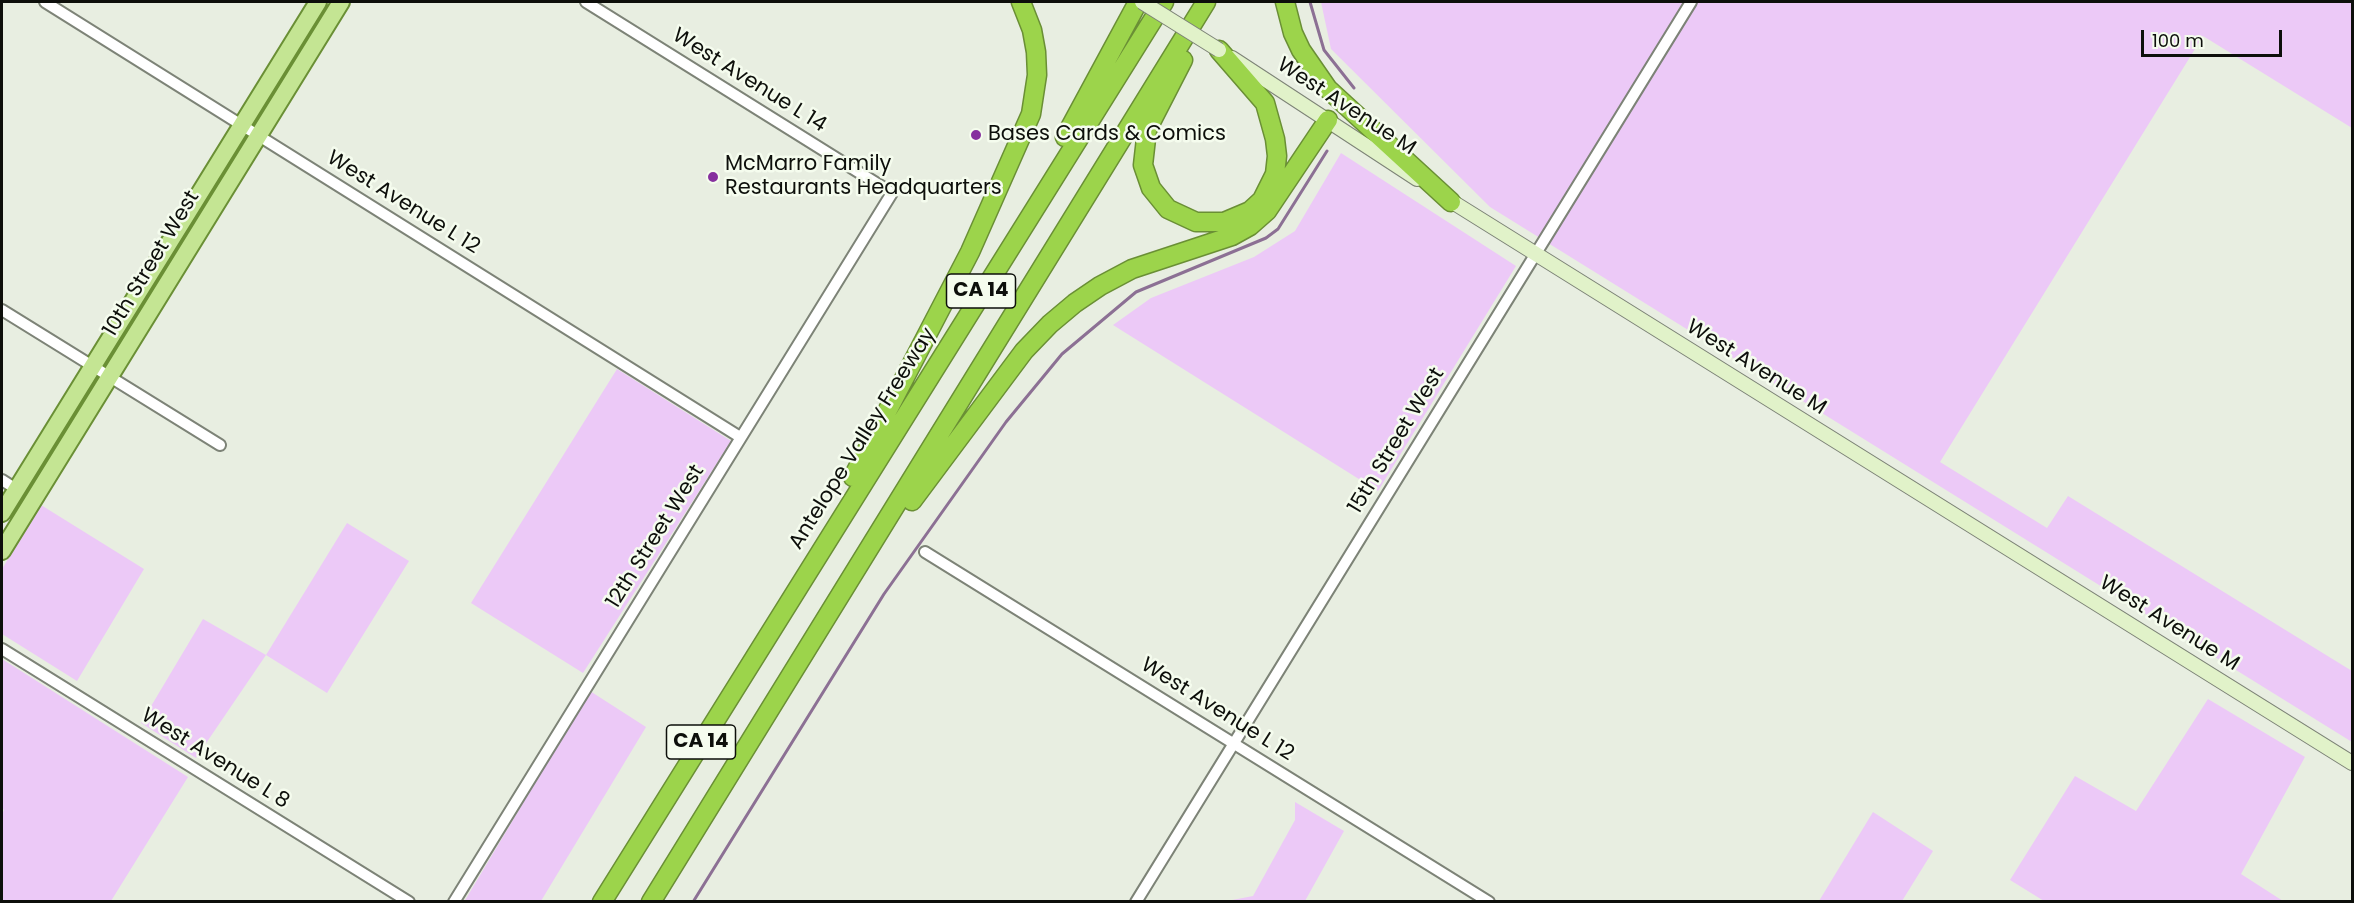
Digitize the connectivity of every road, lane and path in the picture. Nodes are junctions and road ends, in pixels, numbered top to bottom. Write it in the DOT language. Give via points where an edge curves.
graph roads {
  1 [pos="45,2"];
  2 [pos="315,2"];
  3 [pos="341,2"];
  4 [pos="586,2"];
  5 [pos="1021,2"];
  6 [pos="1140,2"];
  7 [pos="1164,2"];
  8 [pos="1206,2"];
  9 [pos="1215,2"];
  10 [pos="1285,2"];
  11 [pos="1691,2"];
  12 [pos="1219,50"];
  13 [pos="1328,120"];
  14 [pos="242,125"];
  15 [pos="257,135"];
  16 [pos="892,193"];
  17 [pos="1451,201"];
  18 [pos="1535,255"];
  19 [pos="997,267"];
  20 [pos="2,309"];
  21 [pos="94,366"];
  22 [pos="109,375"];
  23 [pos="740,437"];
  24 [pos="220,445"];
  25 [pos="2,480"];
  26 [pos="16,489"];
  27 [pos="2,513"];
  28 [pos="880,532"];
  29 [pos="2,535"];
  30 [pos="2,551"];
  31 [pos="925,552"];
  32 [pos="801,582"];
  33 [pos="2,649"];
  34 [pos="1235,743"];
  35 [pos="2352,763"];
  36 [pos="409,902"];
  37 [pos="454,902"];
  38 [pos="602,902"];
  39 [pos="651,902"];
  40 [pos="1136,902"];
  41 [pos="1489,902"];
  1 -- 14 [label="street, West Avenue L 12"];
  2 -- 14 [label="main road, 10th Street West"];
  3 -- 15 [label="main road, 10th Street West"];
  4 -- 16 [label="street, West Avenue L 14"];
  5 -- 32 [label="highway" via="1032,30 1037,75 1025,130 970,252"];
  6 -- 12 [label="main road, West Avenue M, bridge"];
  6 -- 19 [label="highway"];
  7 -- 19 [label="highway, Antelope Valley Freeway / CA 14"];
  8 -- 28 [label="highway, CA 14"];
  9 -- 12 [label="highway" via="1151,119 1143,152 1146,177 1157,198 1183,218 1210,224 1236,218 1262,200 1275,174 1277,156 1266,103"];
  10 -- 17 [label="highway" via="1301,50 1328,89"];
  11 -- 18 [label="street, 15th Street West"];
  12 -- 13 [label="main road, West Avenue M"];
  13 -- 17 [label="main road, West Avenue M"];
  13 -- 28 [label="highway" via="1267,212 1250,226 1233,236 1132,269 1083,297 1050,324 1024,351 908,505"];
  14 -- 15 [label="street, West Avenue L 12"];
  14 -- 21 [label="main road, 10th Street West"];
  15 -- 22 [label="main road, 10th Street West"];
  15 -- 23 [label="street, West Avenue L 12"];
  16 -- 23 [label="street, 12th Street West"];
  17 -- 18 [label="main road, West Avenue M"];
  18 -- 34 [label="street, 15th Street West"];
  18 -- 35 [label="main road, West Avenue M"];
  19 -- 32 [label="highway, Antelope Valley Freeway / CA 14"];
  20 -- 21 [label="street"];
  21 -- 22 [label="street"];
  21 -- 26 [label="main road, 10th Street West"];
  22 -- 24 [label="street"];
  22 -- 30 [label="main road, 10th Street West"];
  23 -- 37 [label="street, 12th Street West"];
  25 -- 26 [label="street"];
  26 -- 27 [label="main road, 10th Street West"];
  26 -- 29 [label="main road" via="20,504"];
  28 -- 39 [label="highway, CA 14"];
  31 -- 34 [label="street, West Avenue L 12"];
  32 -- 38 [label="highway, Antelope Valley Freeway / CA 14"];
  33 -- 36 [label="street, West Avenue L 8"];
  34 -- 40 [label="street, 15th Street West"];
  34 -- 41 [label="street, West Avenue L 12"];
}
